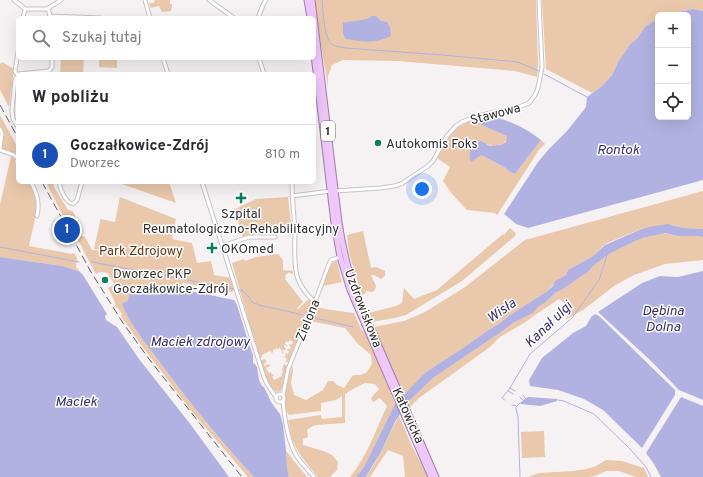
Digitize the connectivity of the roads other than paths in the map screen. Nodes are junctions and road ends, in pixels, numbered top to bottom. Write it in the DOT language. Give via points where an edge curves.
graph roads {
  1 [pos="14,0"];
  2 [pos="61,0"];
  3 [pos="144,0"];
  4 [pos="209,0"];
  5 [pos="266,0"];
  6 [pos="307,0"];
  7 [pos="312,0"];
  8 [pos="539,0"];
  9 [pos="25,9"];
  10 [pos="47,9"];
  11 [pos="23,16"];
  12 [pos="50,16"];
  13 [pos="149,16"];
  14 [pos="231,16"];
  15 [pos="259,16"];
  16 [pos="310,16"];
  17 [pos="314,16"];
  18 [pos="316,36"];
  19 [pos="17,60"];
  20 [pos="52,60"];
  21 [pos="164,60"];
  22 [pos="260,60"];
  23 [pos="315,60"];
  24 [pos="41,72"];
  25 [pos="167,72"];
  26 [pos="263,72"];
  27 [pos="16,73"];
  28 [pos="16,78"];
  29 [pos="16,124"];
  30 [pos="0,129"];
  31 [pos="0,149"];
  32 [pos="16,156"];
  33 [pos="31,184"];
  34 [pos="59,184"];
  35 [pos="81,184"];
  36 [pos="203,184"];
  37 [pos="292,184"];
  38 [pos="333,191"];
  39 [pos="292,196"];
  40 [pos="37,216"];
  41 [pos="275,238"];
  42 [pos="222,246"];
  43 [pos="340,257"];
  44 [pos="315,302"];
  45 [pos="380,355"];
  46 [pos="279,395"];
  47 [pos="283,401"];
  48 [pos="278,402"];
  49 [pos="283,411"];
  50 [pos="413,430"];
  51 [pos="314,477"];
  52 [pos="431,477"];
  53 [pos="436,477"];
  1 -- 9 [label="street"];
  2 -- 10 [label="street"];
  3 -- 13 [label="street"];
  4 -- 14 [label="street"];
  5 -- 15 [label="street"];
  6 -- 16 [label="main road"];
  7 -- 17 [label="main road, Uzdrowiskowa / 1"];
  8 -- 38 [label="street, Stawowa" via="542,67 535,95 529,103 462,122 447,136 433,161 401,184"];
  9 -- 10 [label="street"];
  9 -- 11 [label="street"];
  10 -- 12 [label="street"];
  18 -- 38 [label="main road, Uzdrowiskowa / 1"];
  19 -- 27 [label="street"];
  20 -- 24 [label="street" via="49,71"];
  21 -- 25 [label="street"];
  22 -- 26 [label="street"];
  23 -- 38 [label="main road, 1" via="330,185"];
  28 -- 29 [label="street" via="12,110"];
  30 -- 31 [label="street"];
  31 -- 32 [label="street"];
  33 -- 40 [label="street" via="37,195"];
  34 -- 35 [label="street" via="68,202 73,204 77,200"];
  36 -- 42 [label="street"];
  37 -- 39 [label="street"];
  38 -- 39 [label="street"];
  38 -- 43 [label="main road, Uzdrowiskowa / 1"];
  38 -- 45 [label="main road, Uzdrowiskowa / 1" via="347,264"];
  39 -- 44 [label="street" via="296,273 300,284"];
  41 -- 42 [label="street" via="249,237"];
  42 -- 46 [label="street" via="264,377 272,392"];
  43 -- 44 [label="street, Zielona" via="331,260"];
  43 -- 45 [label="main road, Uzdrowiskowa / 1" via="350,290"];
  44 -- 46 [label="street, Zielona" via="289,365 284,389"];
  45 -- 50 [label="main road, Katowicka / 1"];
  46 -- 47 [label="street" via="284,398"];
  46 -- 48 [label="street" via="276,400"];
  47 -- 48 [label="street"];
  47 -- 49 [label="street"];
  48 -- 49 [label="street"];
  49 -- 51 [label="street" via="293,449"];
  50 -- 52 [label="main road, Katowicka / 1"];
  50 -- 53 [label="main road, Katowicka / 1"];
}
